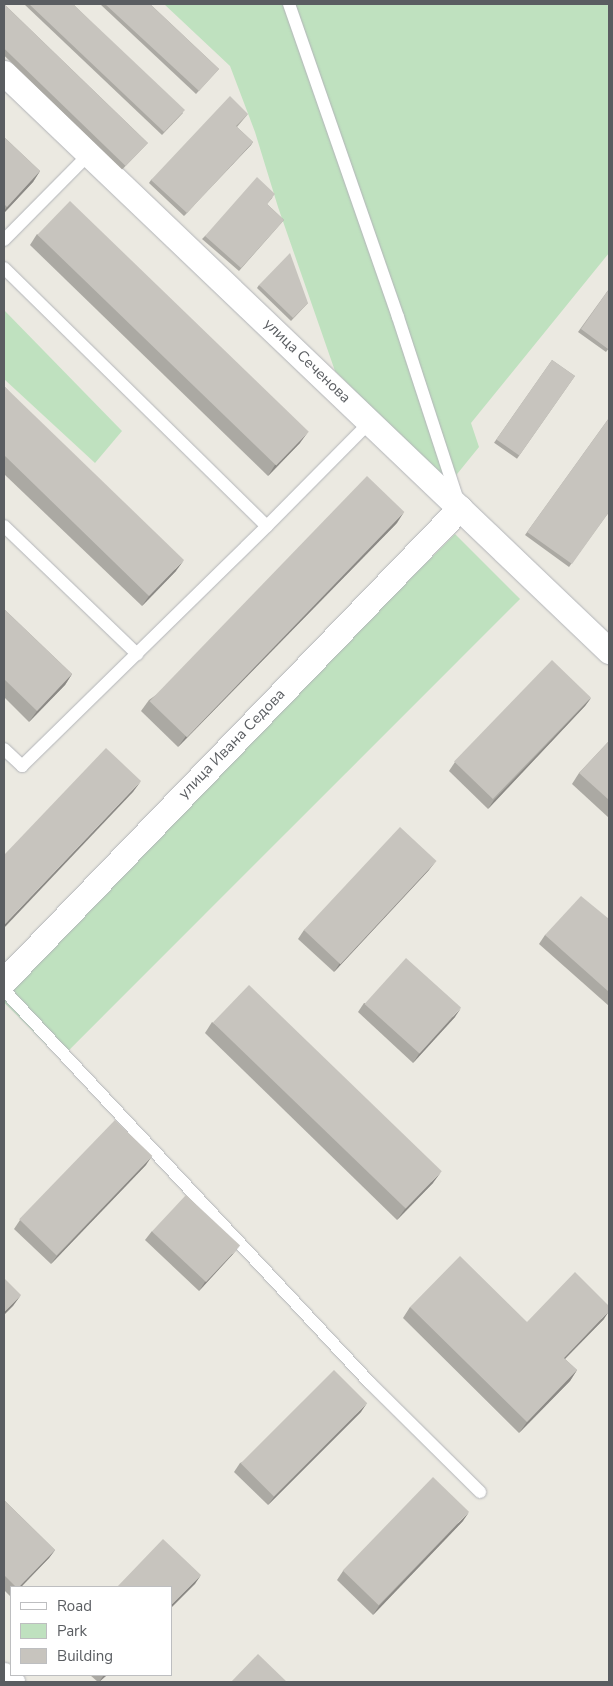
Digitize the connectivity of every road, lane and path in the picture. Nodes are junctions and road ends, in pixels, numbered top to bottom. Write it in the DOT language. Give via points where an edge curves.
graph roads {
  1 [pos="288,4"];
  2 [pos="4,73"];
  3 [pos="89,154"];
  4 [pos="4,240"];
  5 [pos="4,268"];
  6 [pos="370,422"];
  7 [pos="460,508"];
  8 [pos="4,526"];
  9 [pos="268,526"];
  10 [pos="609,650"];
  11 [pos="137,654"];
  12 [pos="4,749"];
  13 [pos="4,981"];
  14 [pos="4,990"];
  15 [pos="480,1492"];
  16 [pos="4,1674"];
  17 [pos="12,1682"];
  1 -- 7 [label="lane" via="398,317"];
  2 -- 3 [label="street, улица Сеченова"];
  3 -- 4 [label="lane"];
  3 -- 6 [label="street, улица Сеченова"];
  5 -- 9 [label="lane"];
  6 -- 7 [label="street, улица Сеченова"];
  6 -- 9 [label="lane"];
  7 -- 10 [label="street, улица Сеченова"];
  7 -- 13 [label="street, улица Ивана Седова"];
  8 -- 11 [label="lane"];
  9 -- 11 [label="lane"];
  11 -- 12 [label="lane" via="22,766"];
  14 -- 15 [label="lane" via="363,1376"];
  16 -- 17 [label="street"];
}
